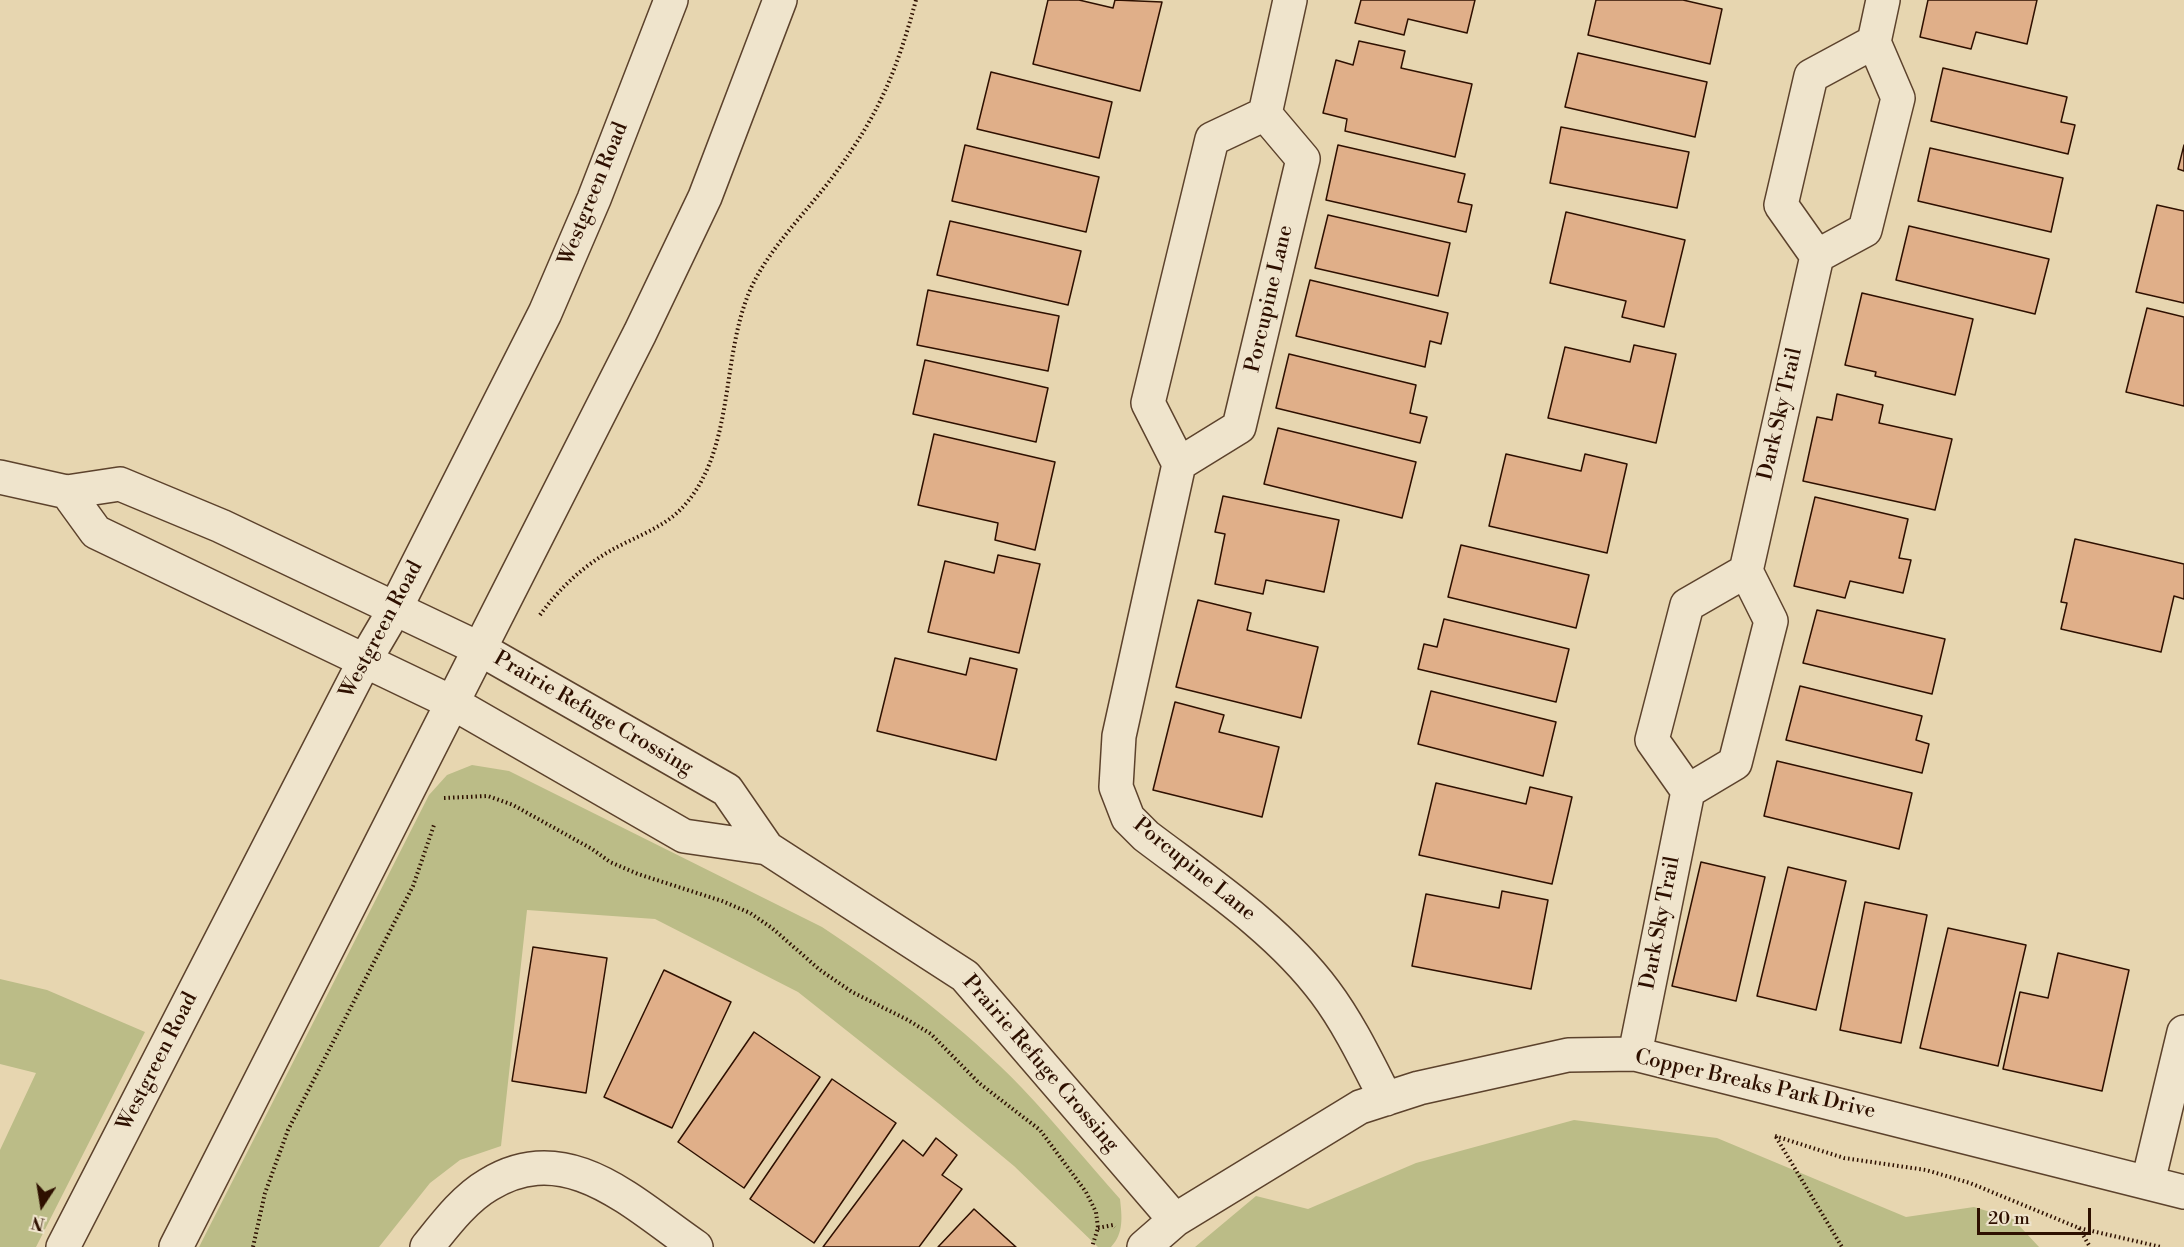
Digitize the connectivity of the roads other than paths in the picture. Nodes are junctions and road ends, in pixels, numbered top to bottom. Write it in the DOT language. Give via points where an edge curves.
graph roads {
  1 [pos="671,0"];
  2 [pos="780,0"];
  3 [pos="1290,0"];
  4 [pos="1883,0"];
  5 [pos="1874,42"];
  6 [pos="1265,114"];
  7 [pos="1816,256"];
  8 [pos="1179,464"];
  9 [pos="0,477"];
  10 [pos="68,492"];
  11 [pos="1746,571"];
  12 [pos="395,609"];
  13 [pos="480,649"];
  14 [pos="365,660"];
  15 [pos="451,702"];
  16 [pos="1688,791"];
  17 [pos="767,849"];
  18 [pos="2184,1032"];
  19 [pos="1635,1054"];
  20 [pos="1386,1099"];
  21 [pos="2148,1182"];
  22 [pos="2184,1192"];
  23 [pos="1176,1220"];
  24 [pos="63,1247"];
  25 [pos="176,1247"];
  26 [pos="427,1247"];
  27 [pos="696,1247"];
  28 [pos="1144,1247"];
  1 -- 12 [label="street, Westgreen Road" via="545,313"];
  2 -- 13 [label="street" via="705,197"];
  3 -- 6 [label="street"];
  4 -- 5 [label="street"];
  5 -- 7 [label="street" via="1898,98 1865,230"];
  5 -- 7 [label="street" via="1811,76 1781,205"];
  6 -- 8 [label="street" via="1212,139 1148,403"];
  6 -- 8 [label="street, Porcupine Lane" via="1303,159 1239,427"];
  7 -- 11 [label="street, Dark Sky Trail"];
  8 -- 20 [label="street, Porcupine Lane" via="1119,736 1116,787 1128,818 1146,836 1275,936 1325,991"];
  9 -- 10 [label="street"];
  10 -- 12 [label="street, Prairie Refuge Crossing" via="120,484 221,526"];
  10 -- 14 [label="street, Prairie Refuge Crossing" via="96,532 276,621"];
  11 -- 16 [label="street" via="1771,621 1735,763"];
  11 -- 16 [label="street" via="1687,604 1652,740"];
  12 -- 13 [label="street, Prairie Refuge Crossing"];
  12 -- 14 [label="street, Westgreen Road"];
  13 -- 15 [label="street"];
  13 -- 17 [label="street, Prairie Refuge Crossing" via="727,790"];
  14 -- 15 [label="street, Prairie Refuge Crossing"];
  14 -- 24 [label="street, Westgreen Road"];
  15 -- 17 [label="street, Prairie Refuge Crossing" via="684,836"];
  15 -- 25 [label="street"];
  16 -- 19 [label="street, Dark Sky Trail"];
  17 -- 23 [label="street, Prairie Refuge Crossing" via="965,976"];
  18 -- 21 [label="street"];
  19 -- 20 [label="street, Copper Breaks Park Drive" via="1568,1055"];
  19 -- 21 [label="street, Copper Breaks Park Drive"];
  20 -- 23 [label="street, Copper Breaks Park Drive" via="1360,1107"];
  21 -- 22 [label="street, Copper Breaks Park Drive"];
  23 -- 28 [label="street, Copper Breaks Park Drive"];
  26 -- 27 [label="street" via="488,1184 517,1170 549,1166 600,1180"];
}
